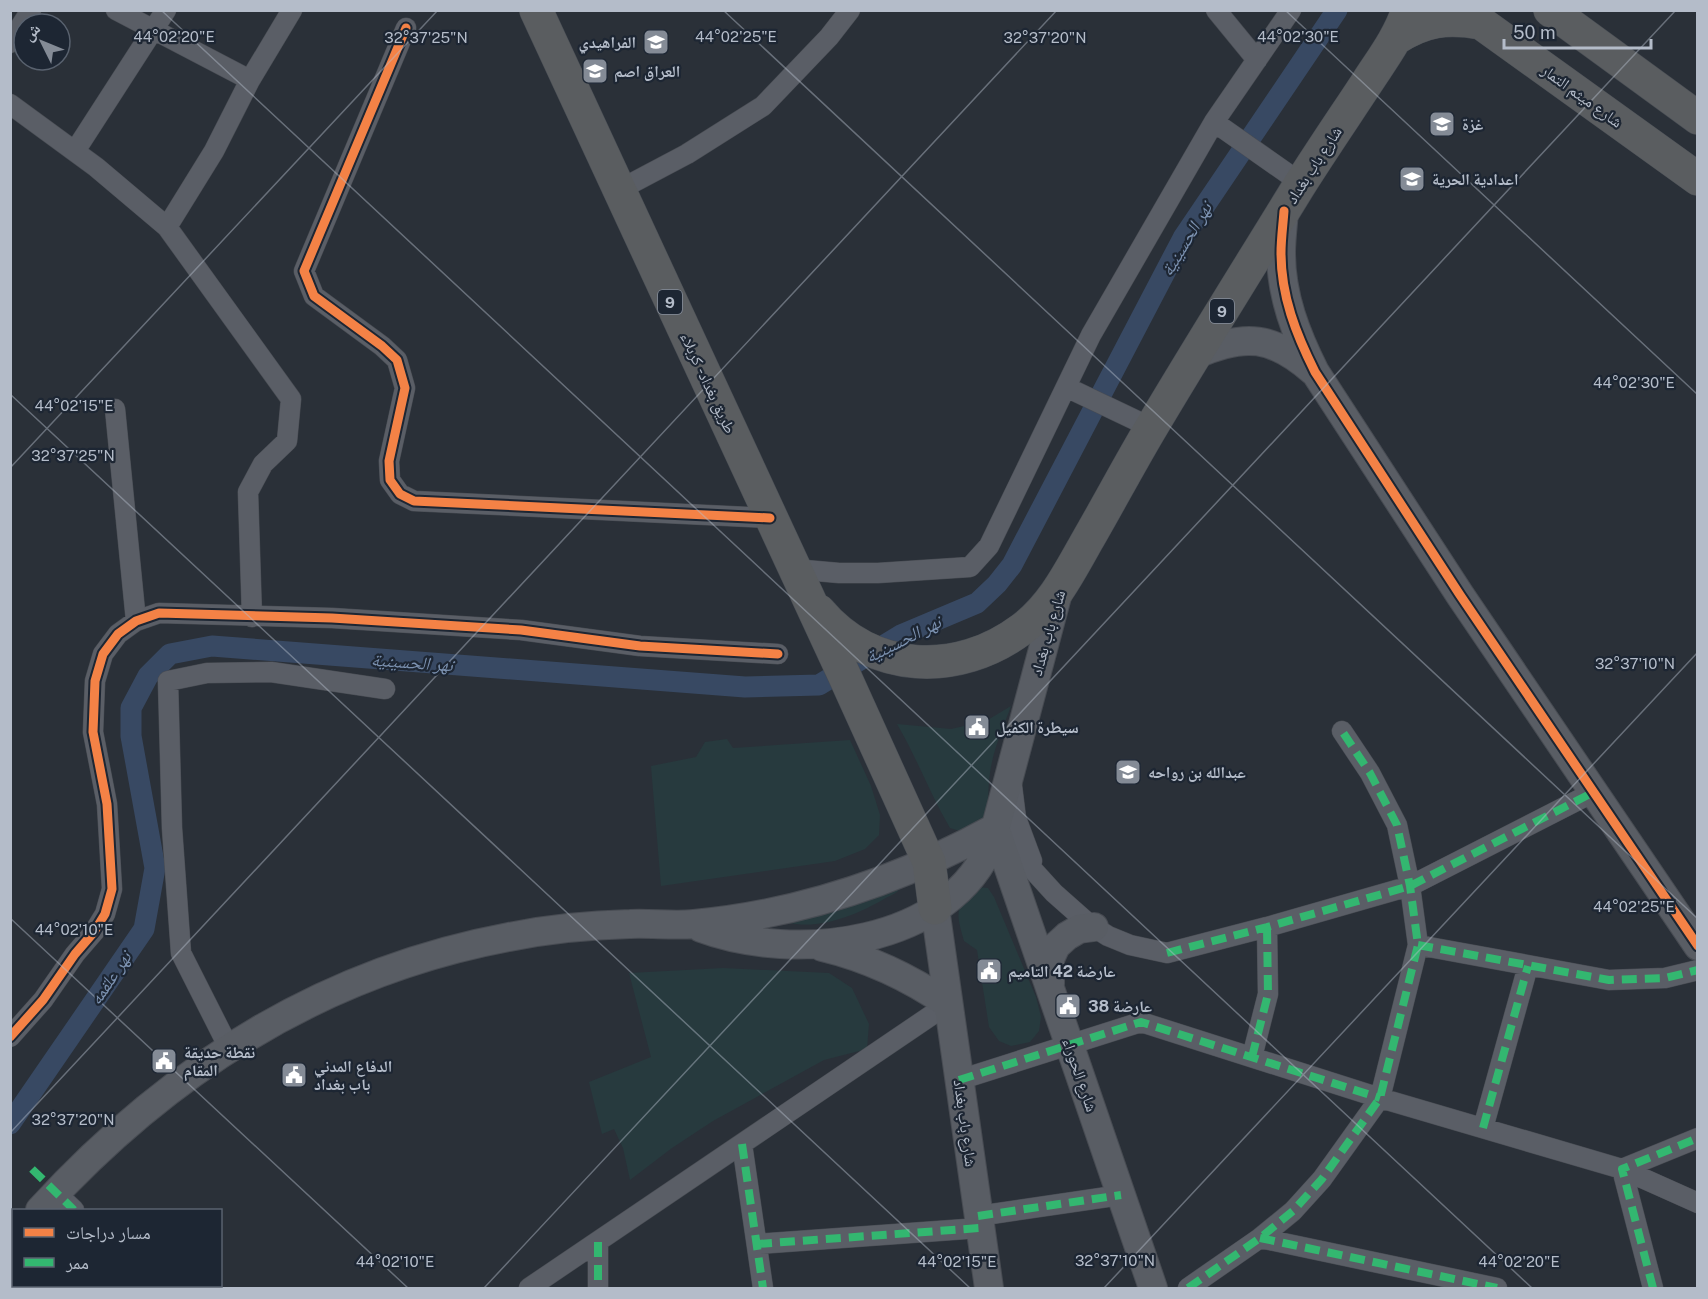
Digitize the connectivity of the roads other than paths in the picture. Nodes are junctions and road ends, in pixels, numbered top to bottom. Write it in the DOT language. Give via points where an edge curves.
graph roads {
  1 [pos="31,10"];
  2 [pos="116,10"];
  3 [pos="166,10"];
  4 [pos="292,10"];
  5 [pos="536,10"];
  6 [pos="850,10"];
  7 [pos="1216,10"];
  8 [pos="1291,10"];
  9 [pos="1550,10"];
  10 [pos="1402,25"];
  11 [pos="406,28"];
  12 [pos="154,30"];
  13 [pos="10,43"];
  14 [pos="1257,60"];
  15 [pos="250,80"];
  16 [pos="10,104"];
  17 [pos="1698,118"];
  18 [pos="1214,122"];
  19 [pos="75,151"];
  20 [pos="1289,176"];
  21 [pos="1698,179"];
  22 [pos="619,190"];
  23 [pos="1284,211"];
  24 [pos="167,227"];
  25 [pos="1197,354"];
  26 [pos="1315,372"];
  27 [pos="1066,387"];
  28 [pos="115,409"];
  29 [pos="1152,428"];
  30 [pos="770,518"];
  31 [pos="1059,589"];
  32 [pos="810,598"];
  33 [pos="252,617"];
  34 [pos="136,621"];
  35 [pos="778,654"];
  36 [pos="385,689"];
  37 [pos="1342,731"];
  38 [pos="1012,767"];
  39 [pos="1592,793"];
  40 [pos="995,828"];
  41 [pos="929,862"];
  42 [pos="1410,886"];
  43 [pos="1054,893"];
  44 [pos="935,908"];
  45 [pos="691,924"];
  46 [pos="1094,927"];
  47 [pos="1268,927"];
  48 [pos="814,945"];
  49 [pos="1418,945"];
  50 [pos="1698,946"];
  51 [pos="1528,966"];
  52 [pos="1698,970"];
  53 [pos="1050,989"];
  54 [pos="948,1004"];
  55 [pos="10,1037"];
  56 [pos="1070,1046"];
  57 [pos="229,1048"];
  58 [pos="1252,1058"];
  59 [pos="959,1080"];
  60 [pos="1380,1098"];
  61 [pos="1483,1128"];
  62 [pos="1698,1138"];
  63 [pos="742,1144"];
  64 [pos="1622,1169"];
  65 [pos="1121,1195"];
  66 [pos="1698,1203"];
  67 [pos="57,1205"];
  68 [pos="979,1222"];
  69 [pos="1260,1238"];
  70 [pos="598,1242"];
  71 [pos="757,1245"];
  72 [pos="529,1288"];
  73 [pos="598,1288"];
  74 [pos="763,1288"];
  75 [pos="989,1288"];
  76 [pos="1153,1288"];
  77 [pos="1188,1288"];
  78 [pos="1497,1288"];
  79 [pos="1653,1288"];
  1 -- 13 [label="street"];
  2 -- 12 [label="street"];
  3 -- 12 [label="street"];
  4 -- 15 [label="street"];
  5 -- 22 [label="highway, طريق بغداد - كربلاء / 9"];
  6 -- 22 [label="street" via="764,106"];
  7 -- 14 [label="street"];
  8 -- 14 [label="street"];
  9 -- 17 [label="highway"];
  10 -- 20 [label="highway, شارع باب بغداد / 9"];
  10 -- 21 [label="highway, شارع ميثم التمار / 9" via="1411,29 1428,22 1481,23"];
  11 -- 30 [label="street" via="304,271 314,296 397,360 405,388 389,461 390,480 400,494 414,501"];
  12 -- 15 [label="street"];
  12 -- 19 [label="street"];
  14 -- 18 [label="street"];
  15 -- 24 [label="street" via="214,151"];
  16 -- 19 [label="street"];
  18 -- 20 [label="street"];
  18 -- 27 [label="street" via="1090,335"];
  19 -- 24 [label="street"];
  20 -- 23 [label="highway, شارع باب بغداد / 9"];
  22 -- 30 [label="highway, طريق بغداد - كربلاء / 9"];
  23 -- 25 [label="highway, شارع باب بغداد / 9"];
  23 -- 26 [label="street" via="1281,253 1285,294 1296,334"];
  24 -- 33 [label="street" via="291,399 287,441 263,464 248,492"];
  25 -- 26 [label="street" via="1221,343 1246,340 1272,344 1295,355"];
  25 -- 29 [label="highway, شارع باب بغداد / 9"];
  26 -- 39 [label="street"];
  27 -- 29 [label="street"];
  27 -- 32 [label="street" via="989,546 970,567 839,573"];
  28 -- 34 [label="street"];
  29 -- 31 [label="highway, شارع باب بغداد / 9"];
  30 -- 32 [label="highway, طريق بغداد - كربلاء / 9"];
  31 -- 32 [label="highway, 9" via="1043,610 1004,641 982,652 933,662 890,658 858,644"];
  31 -- 38 [label="street, شارع باب بغداد"];
  32 -- 41 [label="highway, طريق بغداد - كربلاء"];
  33 -- 34 [label="street" via="159,613"];
  33 -- 35 [label="street" via="332,618 509,630 640,646"];
  34 -- 55 [label="street" via="118,634 103,654 95,681 93,732 107,804 112,889 105,914 43,1000"];
  36 -- 57 [label="street" via="271,672 207,673 168,681 172,828 181,953"];
  37 -- 42 [label="street" via="1370,772 1397,825"];
  38 -- 40 [label="street, شارع باب بغداد"];
  38 -- 43 [label="street" via="1013,801 1021,834"];
  39 -- 42 [label="street"];
  39 -- 50 [label="street"];
  40 -- 41 [label="street"];
  40 -- 43 [label="street"];
  40 -- 44 [label="street, شارع باب بغداد" via="974,875"];
  40 -- 53 [label="street, شارع الحوراء"];
  41 -- 44 [label="highway, طريق بغداد - كربلاء"];
  41 -- 45 [label="street" via="800,907"];
  42 -- 47 [label="street"];
  42 -- 49 [label="street"];
  43 -- 46 [label="street"];
  44 -- 48 [label="street" via="877,933"];
  44 -- 54 [label="street, شارع باب بغداد"];
  45 -- 48 [label="street" via="764,944"];
  45 -- 57 [label="street" via="570,928 450,950 336,990"];
  46 -- 47 [label="street" via="1130,945 1167,952"];
  46 -- 53 [label="street" via="1079,929 1056,946 1050,958"];
  47 -- 58 [label="street" via="1268,994"];
  48 -- 54 [label="street" via="871,962 924,987"];
  49 -- 51 [label="street"];
  49 -- 60 [label="street"];
  51 -- 52 [label="street" via="1609,980 1665,978"];
  51 -- 61 [label="street"];
  53 -- 56 [label="street, شارع الحوراء"];
  54 -- 59 [label="street, شارع باب بغداد"];
  54 -- 63 [label="street"];
  56 -- 58 [label="street" via="1141,1022"];
  56 -- 59 [label="street"];
  56 -- 65 [label="street, شارع الحوراء"];
  57 -- 67 [label="street" via="186,1077 111,1139"];
  58 -- 60 [label="street"];
  59 -- 68 [label="street, شارع باب بغداد"];
  60 -- 61 [label="street"];
  60 -- 69 [label="street" via="1322,1179 1293,1211"];
  61 -- 64 [label="street"];
  62 -- 64 [label="street"];
  63 -- 70 [label="street"];
  63 -- 71 [label="street"];
  64 -- 66 [label="street"];
  64 -- 79 [label="street"];
  65 -- 68 [label="street"];
  65 -- 76 [label="street, شارع الحوراء"];
  68 -- 71 [label="street"];
  68 -- 75 [label="street, شارع باب بغداد"];
  69 -- 77 [label="street"];
  69 -- 78 [label="street"];
  70 -- 72 [label="street"];
  70 -- 73 [label="street"];
  71 -- 74 [label="street"];
}
